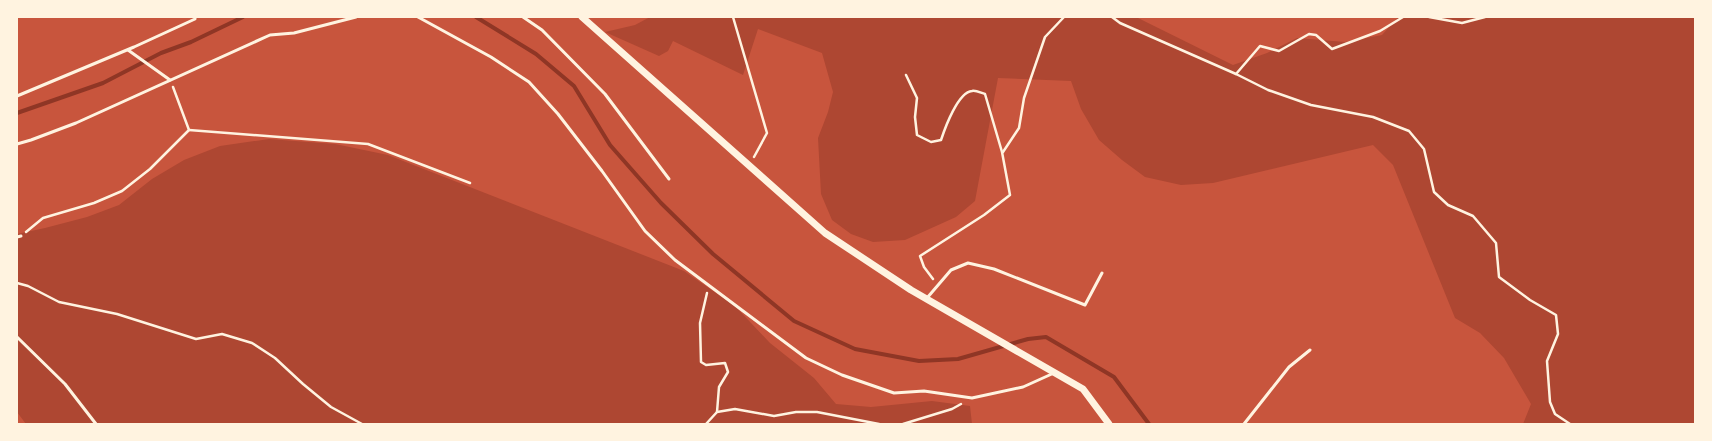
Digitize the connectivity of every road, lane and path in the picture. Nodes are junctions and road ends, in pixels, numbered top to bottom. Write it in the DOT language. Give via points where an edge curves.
graph roads {
  1 [pos="195,17"];
  2 [pos="356,17"];
  3 [pos="418,17"];
  4 [pos="523,17"];
  5 [pos="582,17"];
  6 [pos="733,17"];
  7 [pos="1064,17"];
  8 [pos="1112,17"];
  9 [pos="1403,17"];
  10 [pos="1429,17"];
  11 [pos="1485,17"];
  12 [pos="128,50"];
  13 [pos="1236,74"];
  14 [pos="906,75"];
  15 [pos="170,80"];
  16 [pos="17,96"];
  17 [pos="189,130"];
  18 [pos="17,144"];
  19 [pos="1002,152"];
  20 [pos="749,166"];
  21 [pos="669,179"];
  22 [pos="470,183"];
  23 [pos="19,237"];
  24 [pos="1102,273"];
  25 [pos="17,283"];
  26 [pos="709,285"];
  27 [pos="938,286"];
  28 [pos="927,299"];
  29 [pos="17,338"];
  30 [pos="1310,350"];
  31 [pos="1054,373"];
  32 [pos="972,398"];
  33 [pos="717,412"];
  34 [pos="96,424"];
  35 [pos="362,424"];
  36 [pos="706,424"];
  37 [pos="879,424"];
  38 [pos="903,424"];
  39 [pos="1109,424"];
  40 [pos="1244,424"];
  41 [pos="1570,424"];
  1 -- 12 [label="lane"];
  2 -- 15 [label="lane" via="294,33 270,35"];
  3 -- 26 [label="lane" via="530,82 562,120 645,231 675,260"];
  4 -- 21 [label="lane" via="542,30 605,94"];
  5 -- 20 [label="street"];
  6 -- 20 [label="path" via="767,133"];
  7 -- 19 [label="path" via="1045,37 1024,98 1019,128"];
  8 -- 13 [label="path" via="1120,24"];
  9 -- 13 [label="path" via="1380,32 1332,49 1316,35 1309,34 1279,51 1260,46"];
  10 -- 11 [label="path" via="1462,23"];
  12 -- 15 [label="lane"];
  12 -- 16 [label="lane"];
  13 -- 41 [label="path" via="1268,90 1310,105 1373,117 1409,131 1424,149 1434,192 1448,205 1473,216 1496,244 1499,277 1556,316 1558,334 1547,361 1550,402 1555,414"];
  14 -- 19 [label="path" via="917,98 917,135 931,142 941,140 964,94 973,91 985,94"];
  15 -- 17 [label="path"];
  15 -- 18 [label="lane" via="76,124"];
  17 -- 22 [label="path" via="368,144"];
  17 -- 23 [label="path" via="150,169 122,191 94,203 43,218"];
  19 -- 27 [label="path" via="1010,195 920,256 924,267"];
  20 -- 28 [label="street" via="825,233"];
  24 -- 27 [label="lane" via="1085,305 994,269 968,263 951,270"];
  25 -- 35 [label="path" via="59,302 117,314 196,339 222,334 252,344 275,358 331,407"];
  26 -- 32 [label="lane" via="806,358 842,375 894,393 924,391"];
  26 -- 33 [label="path" via="700,323 701,362 706,365 725,363 728,372 719,387"];
  27 -- 28 [label="lane"];
  28 -- 31 [label="street"];
  29 -- 34 [label="lane" via="65,384"];
  30 -- 40 [label="lane" via="1289,367"];
  31 -- 32 [label="lane" via="1023,387"];
  31 -- 39 [label="street" via="1083,389"];
  32 -- 38 [label="path" via="952,409"];
  33 -- 36 [label="path"];
  33 -- 37 [label="path" via="735,409 774,416 817,412"];
}
